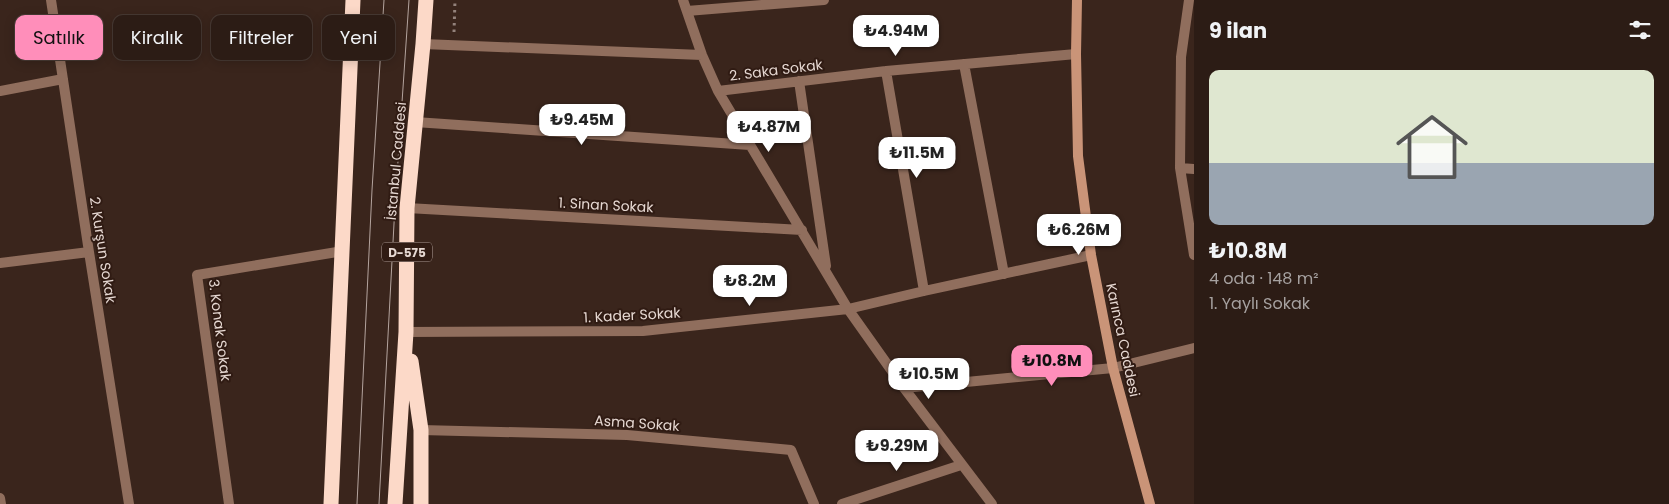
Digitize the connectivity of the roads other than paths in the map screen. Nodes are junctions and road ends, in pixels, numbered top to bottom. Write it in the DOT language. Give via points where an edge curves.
graph roads {
  1 [pos="51,0"];
  2 [pos="353,0"];
  3 [pos="426,0"];
  4 [pos="683,0"];
  5 [pos="824,0"];
  6 [pos="1077,0"];
  7 [pos="1189,0"];
  8 [pos="687,11"];
  9 [pos="423,44"];
  10 [pos="1076,54"];
  11 [pos="702,55"];
  12 [pos="964,64"];
  13 [pos="886,71"];
  14 [pos="63,80"];
  15 [pos="799,81"];
  16 [pos="0,91"];
  17 [pos="718,91"];
  18 [pos="416,122"];
  19 [pos="750,145"];
  20 [pos="1180,168"];
  21 [pos="1194,169"];
  22 [pos="407,208"];
  23 [pos="802,230"];
  24 [pos="343,251"];
  25 [pos="88,252"];
  26 [pos="1194,254"];
  27 [pos="1091,255"];
  28 [pos="0,262"];
  29 [pos="827,272"];
  30 [pos="1004,274"];
  31 [pos="924,291"];
  32 [pos="848,309"];
  33 [pos="406,332"];
  34 [pos="1194,348"];
  35 [pos="1114,368"];
  36 [pos="904,388"];
  37 [pos="421,430"];
  38 [pos="961,465"];
  39 [pos="0,498"];
  40 [pos="861,501"];
  41 [pos="1,504"];
  42 [pos="129,504"];
  43 [pos="229,504"];
  44 [pos="331,504"];
  45 [pos="395,504"];
  46 [pos="421,504"];
  47 [pos="814,504"];
  48 [pos="842,504"];
  49 [pos="992,504"];
  50 [pos="1150,504"];
  1 -- 14 [label="street, 2. Kurşun Sokak"];
  2 -- 24 [label="highway"];
  3 -- 9 [label="highway, İstanbul Caddesi / D-575"];
  4 -- 8 [label="street"];
  5 -- 8 [label="street"];
  6 -- 10 [label="main road, Karınca Caddesi"];
  7 -- 20 [label="street" via="1182,58"];
  8 -- 11 [label="street"];
  9 -- 11 [label="street"];
  9 -- 18 [label="highway, İstanbul Caddesi / D-575"];
  10 -- 12 [label="street, 2. Saka Sokak"];
  10 -- 27 [label="main road, Karınca Caddesi" via="1078,156"];
  11 -- 17 [label="street"];
  12 -- 13 [label="street, 2. Saka Sokak"];
  12 -- 30 [label="street"];
  13 -- 15 [label="street, 2. Saka Sokak"];
  13 -- 31 [label="street"];
  14 -- 16 [label="street"];
  14 -- 25 [label="street, 2. Kurşun Sokak"];
  15 -- 17 [label="street, 2. Saka Sokak"];
  15 -- 29 [label="street"];
  17 -- 19 [label="street"];
  18 -- 19 [label="street"];
  18 -- 22 [label="highway, İstanbul Caddesi / D-575"];
  19 -- 23 [label="street"];
  20 -- 21 [label="street"];
  20 -- 26 [label="street"];
  22 -- 23 [label="street, 1. Sinan Sokak"];
  22 -- 33 [label="highway, İstanbul Caddesi / D-575"];
  23 -- 29 [label="street"];
  24 -- 43 [label="street, 3. Konak Sokak" via="197,275"];
  24 -- 44 [label="highway"];
  25 -- 28 [label="street"];
  25 -- 42 [label="street, 2. Kurşun Sokak"];
  27 -- 30 [label="street, 1. Kader Sokak"];
  27 -- 35 [label="main road, Karınca Caddesi"];
  29 -- 32 [label="street"];
  30 -- 31 [label="street, 1. Kader Sokak"];
  31 -- 32 [label="street, 1. Kader Sokak"];
  32 -- 33 [label="street, 1. Kader Sokak" via="643,332"];
  32 -- 36 [label="street"];
  33 -- 37 [label="highway"];
  33 -- 45 [label="highway, İstanbul Caddesi / D-575"];
  34 -- 35 [label="street"];
  35 -- 36 [label="street"];
  35 -- 50 [label="main road, Karınca Caddesi"];
  36 -- 38 [label="street"];
  37 -- 46 [label="highway"];
  37 -- 47 [label="street, Asma Sokak" via="627,434 791,450"];
  38 -- 40 [label="street"];
  38 -- 49 [label="street"];
  39 -- 41 [label="street"];
  40 -- 48 [label="street"];
}
